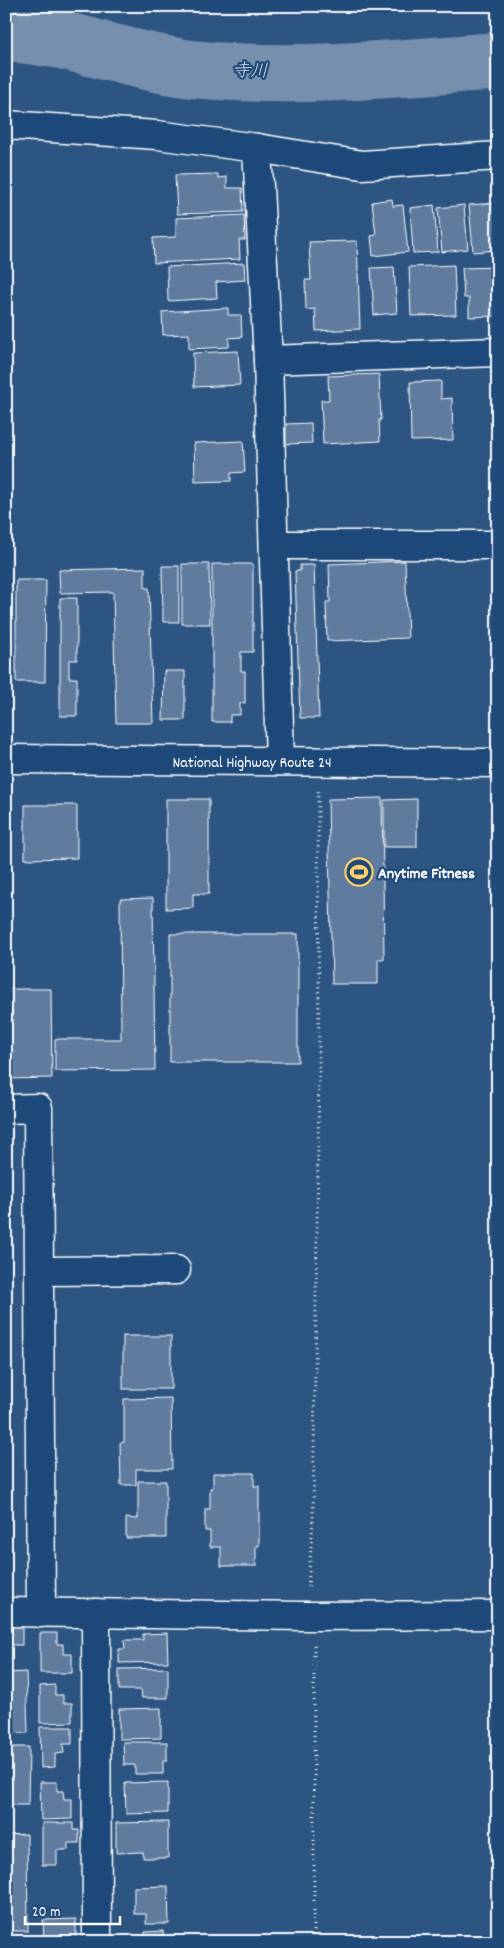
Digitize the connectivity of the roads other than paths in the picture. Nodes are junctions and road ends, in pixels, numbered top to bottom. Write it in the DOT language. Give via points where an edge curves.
graph roads {
  1 [pos="6,125"];
  2 [pos="257,148"];
  3 [pos="498,156"];
  4 [pos="498,352"];
  5 [pos="268,360"];
  6 [pos="274,545"];
  7 [pos="498,545"];
  8 [pos="6,759"];
  9 [pos="280,762"];
  10 [pos="498,763"];
  11 [pos="6,1109"];
  12 [pos="176,1270"];
  13 [pos="39,1271"];
  14 [pos="6,1612"];
  15 [pos="41,1612"];
  16 [pos="96,1613"];
  17 [pos="498,1614"];
  18 [pos="97,1942"];
  1 -- 2 [label="main road" via="157,136"];
  2 -- 3 [label="main road" via="362,165"];
  2 -- 5 [label="main road"];
  4 -- 5 [label="main road"];
  5 -- 6 [label="main road"];
  6 -- 7 [label="main road"];
  6 -- 9 [label="main road"];
  8 -- 9 [label="main road, National Highway Route 24"];
  9 -- 10 [label="main road, National Highway Route 24"];
  11 -- 13 [label="main road" via="38,1108"];
  12 -- 13 [label="main road"];
  13 -- 15 [label="main road"];
  14 -- 15 [label="main road"];
  15 -- 16 [label="main road"];
  16 -- 17 [label="main road"];
  16 -- 18 [label="main road"];
}
